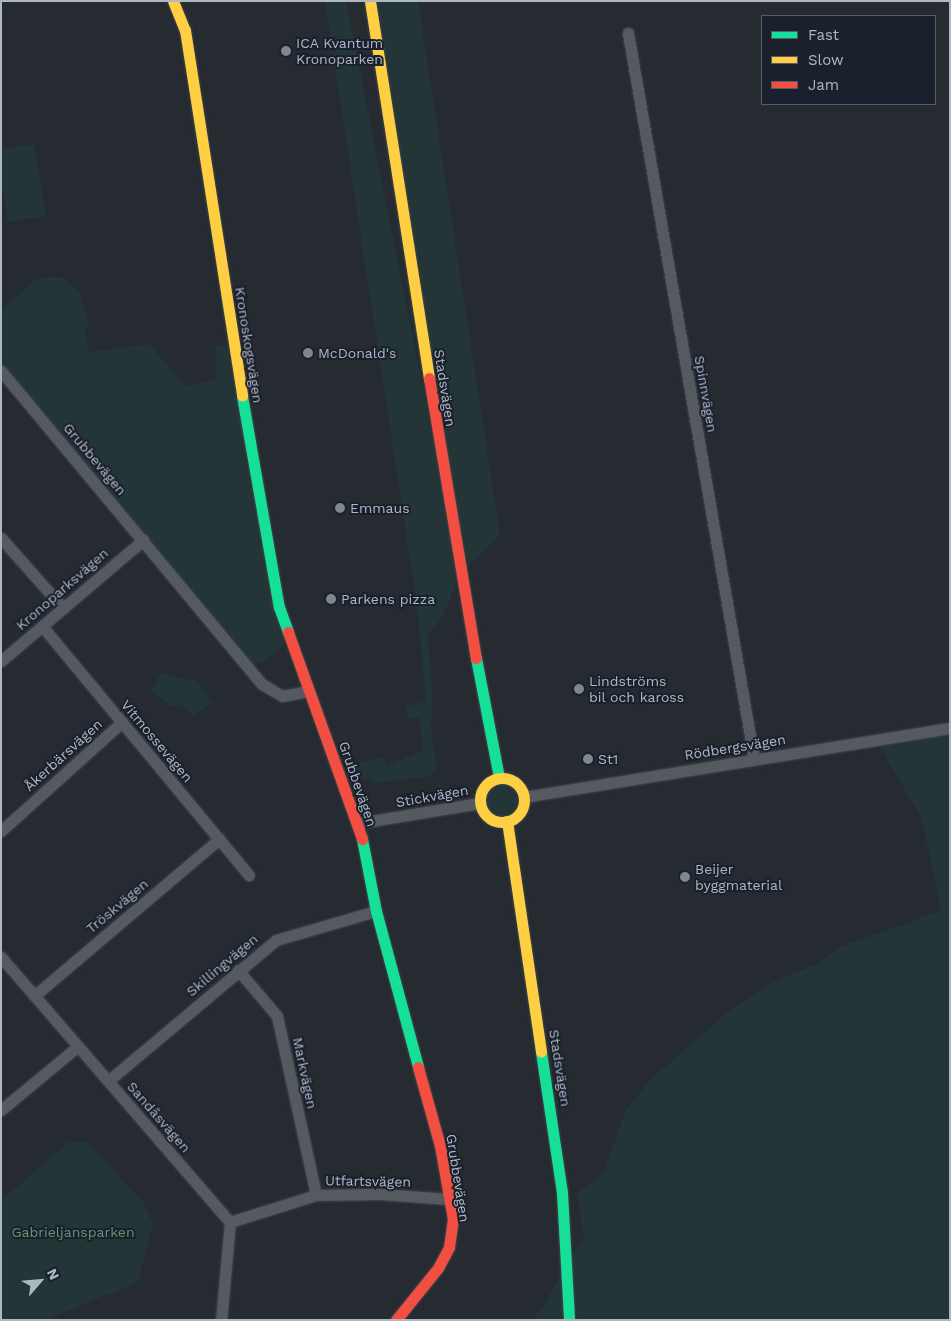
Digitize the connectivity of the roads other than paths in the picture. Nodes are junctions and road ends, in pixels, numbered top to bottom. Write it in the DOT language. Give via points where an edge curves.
graph roads {
  1 [pos="174,1"];
  2 [pos="370,1"];
  3 [pos="628,33"];
  4 [pos="1,371"];
  5 [pos="1,538"];
  6 [pos="143,540"];
  7 [pos="63,608"];
  8 [pos="42,626"];
  9 [pos="1,661"];
  10 [pos="308,691"];
  11 [pos="122,722"];
  12 [pos="950,728"];
  13 [pos="754,759"];
  14 [pos="499,778"];
  15 [pos="524,797"];
  16 [pos="480,803"];
  17 [pos="507,821"];
  18 [pos="359,823"];
  19 [pos="1,830"];
  20 [pos="219,839"];
  21 [pos="249,875"];
  22 [pos="376,911"];
  23 [pos="1,957"];
  24 [pos="238,970"];
  25 [pos="34,996"];
  26 [pos="78,1046"];
  27 [pos="108,1081"];
  28 [pos="1,1110"];
  29 [pos="316,1195"];
  30 [pos="449,1199"];
  31 [pos="230,1222"];
  32 [pos="219,1319"];
  33 [pos="396,1320"];
  34 [pos="569,1320"];
  1 -- 10 [label="main road, Kronoskogsvägen" via="185,30 273,578 279,607"];
  2 -- 14 [label="main road, Stadsvägen" via="460,574"];
  3 -- 13 [label="street, Spinnvägen"];
  4 -- 6 [label="street, Grubbevägen"];
  5 -- 7 [label="street"];
  6 -- 7 [label="street, Kronoparksvägen"];
  6 -- 10 [label="street, Grubbevägen" via="269,690 289,697"];
  7 -- 8 [label="street, Kronoparksvägen"];
  8 -- 9 [label="street, Kronoparksvägen"];
  8 -- 11 [label="street, Vitmossevägen"];
  10 -- 18 [label="main road, Grubbevägen"];
  11 -- 19 [label="street, Åkerbärsvägen"];
  11 -- 20 [label="street, Vitmossevägen"];
  12 -- 13 [label="street, Rödbergsvägen"];
  13 -- 15 [label="street, Rödbergsvägen"];
  14 -- 15 [label="main road" via="515,782"];
  14 -- 16 [label="main road" via="482,789"];
  15 -- 17 [label="main road" via="518,815"];
  16 -- 17 [label="main road" via="490,818"];
  16 -- 18 [label="street, Stickvägen"];
  17 -- 34 [label="main road, Stadsvägen" via="562,1193"];
  18 -- 22 [label="main road, Grubbevägen"];
  20 -- 21 [label="street, Vitmossevägen"];
  20 -- 25 [label="street, Tröskvägen"];
  22 -- 24 [label="street, Skillingvägen" via="288,934"];
  22 -- 30 [label="main road, Grubbevägen" via="440,1146"];
  23 -- 25 [label="street, Sandåsvägen"];
  24 -- 27 [label="street, Skillingvägen"];
  24 -- 29 [label="street, Markvägen" via="277,1016"];
  25 -- 26 [label="street, Sandåsvägen"];
  26 -- 27 [label="street, Sandåsvägen"];
  26 -- 28 [label="street"];
  27 -- 31 [label="street, Sandåsvägen"];
  29 -- 30 [label="street, Utfartsvägen" via="380,1194"];
  29 -- 31 [label="street, Utfartsvägen"];
  30 -- 33 [label="main road, Grubbevägen" via="452,1219 449,1247 438,1268"];
  31 -- 32 [label="street"];
}
